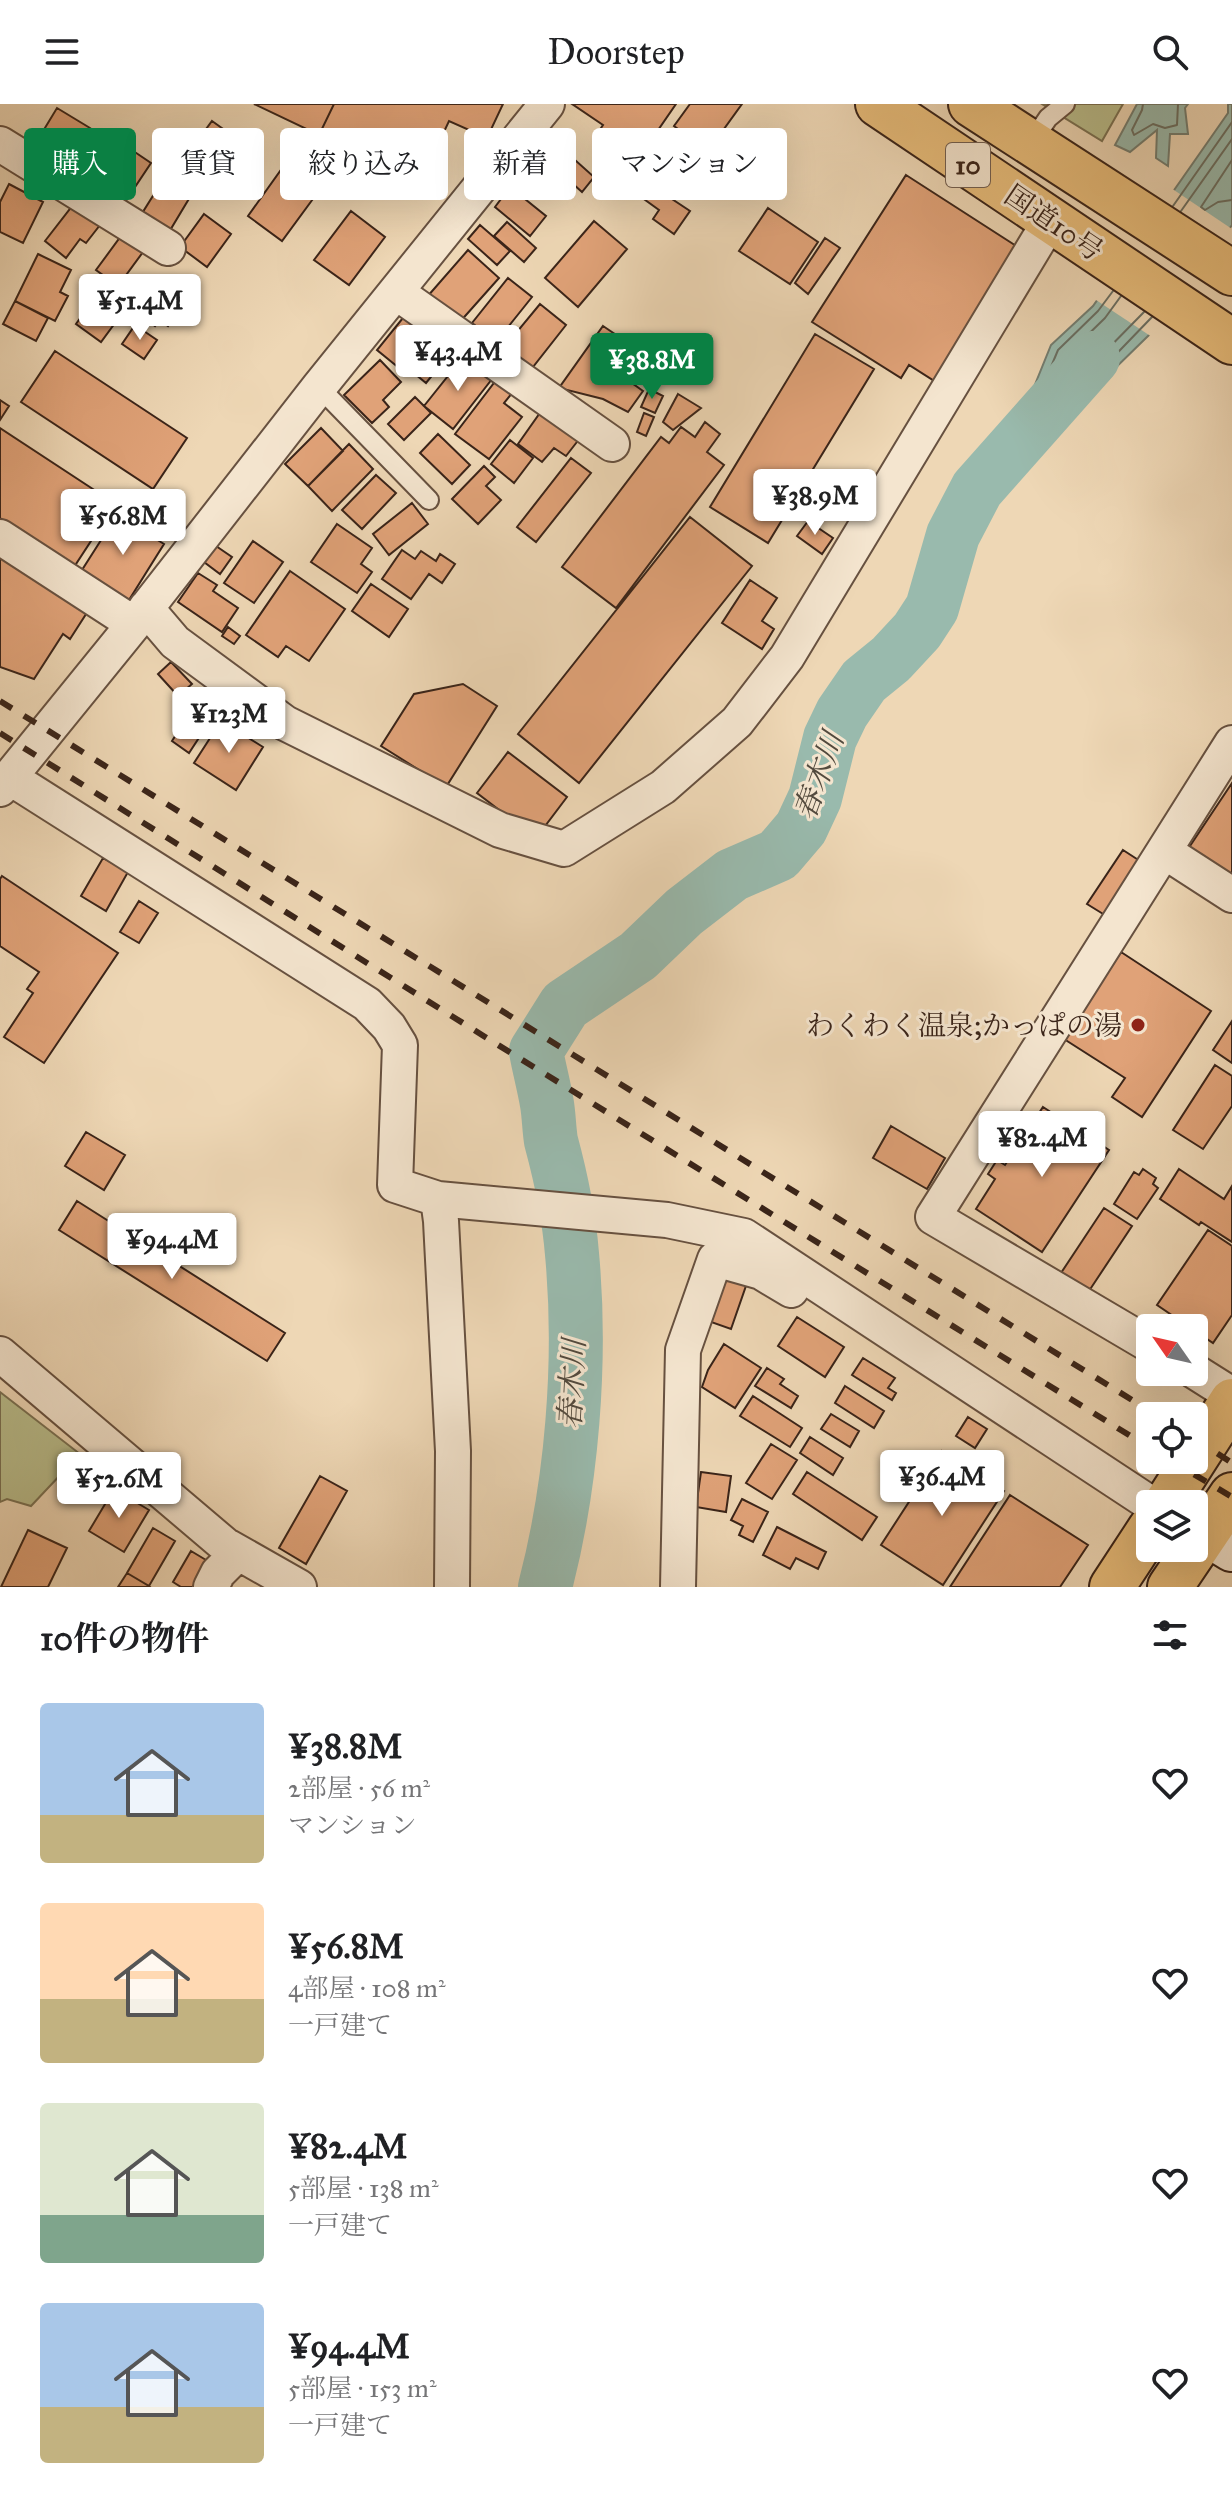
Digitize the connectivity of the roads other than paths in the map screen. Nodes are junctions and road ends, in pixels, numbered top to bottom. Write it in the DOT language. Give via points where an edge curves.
graph roads {
  1 [pos="547,104"];
  2 [pos="878,104"];
  3 [pos="971,104"];
  4 [pos="1065,104"];
  5 [pos="1031,143"];
  6 [pos="0,144"];
  7 [pos="1054,224"];
  8 [pos="168,248"];
  9 [pos="1222,266"];
  10 [pos="396,292"];
  11 [pos="1232,342"];
  12 [pos="319,387"];
  13 [pos="612,444"];
  14 [pos="429,500"];
  15 [pos="0,537"];
  16 [pos="140,616"];
  17 [pos="1232,743"];
  18 [pos="5,783"];
  19 [pos="1164,851"];
  20 [pos="1232,895"];
  21 [pos="445,1200"];
  22 [pos="873,1320"];
  23 [pos="1136,1337"];
  24 [pos="0,1354"];
  25 [pos="1208,1381"];
  26 [pos="1232,1398"];
  27 [pos="1175,1490"];
  28 [pos="1136,1494"];
  29 [pos="1232,1495"];
  30 [pos="1219,1541"];
  31 [pos="1136,1550"];
  32 [pos="238,1553"];
  33 [pos="211,1587"];
  34 [pos="299,1587"];
  35 [pos="452,1587"];
  36 [pos="678,1587"];
  37 [pos="1112,1587"];
  38 [pos="1170,1587"];
  1 -- 10 [label="street"];
  2 -- 7 [label="highway, 国道10号 / 10"];
  3 -- 5 [label="highway, 国道10号 / 10"];
  4 -- 5 [label="lane"];
  5 -- 9 [label="highway, 国道10号 / 10"];
  6 -- 8 [label="street"];
  7 -- 11 [label="highway, 国道10号 / 10"];
  7 -- 16 [label="street" via="771,679 737,722 663,787 564,849 500,830 285,723"];
  10 -- 12 [label="street"];
  10 -- 13 [label="street"];
  12 -- 14 [label="lane"];
  12 -- 16 [label="street"];
  15 -- 16 [label="street"];
  16 -- 18 [label="street"];
  17 -- 19 [label="street"];
  18 -- 21 [label="street" via="367,1004 400,1045 395,1185"];
  19 -- 20 [label="street"];
  19 -- 23 [label="street" via="933,1217"];
  21 -- 22 [label="street" via="667,1220 744,1236"];
  21 -- 35 [label="street" via="441,1221 453,1451"];
  22 -- 28 [label="street"];
  22 -- 36 [label="street" via="819,1307 761,1272 715,1259 683,1350"];
  24 -- 32 [label="street"];
  25 -- 26 [label="street"];
  26 -- 27 [label="highway"];
  29 -- 30 [label="highway"];
  30 -- 38 [label="highway"];
  31 -- 37 [label="highway"];
  32 -- 33 [label="street"];
  32 -- 34 [label="street"];
}
